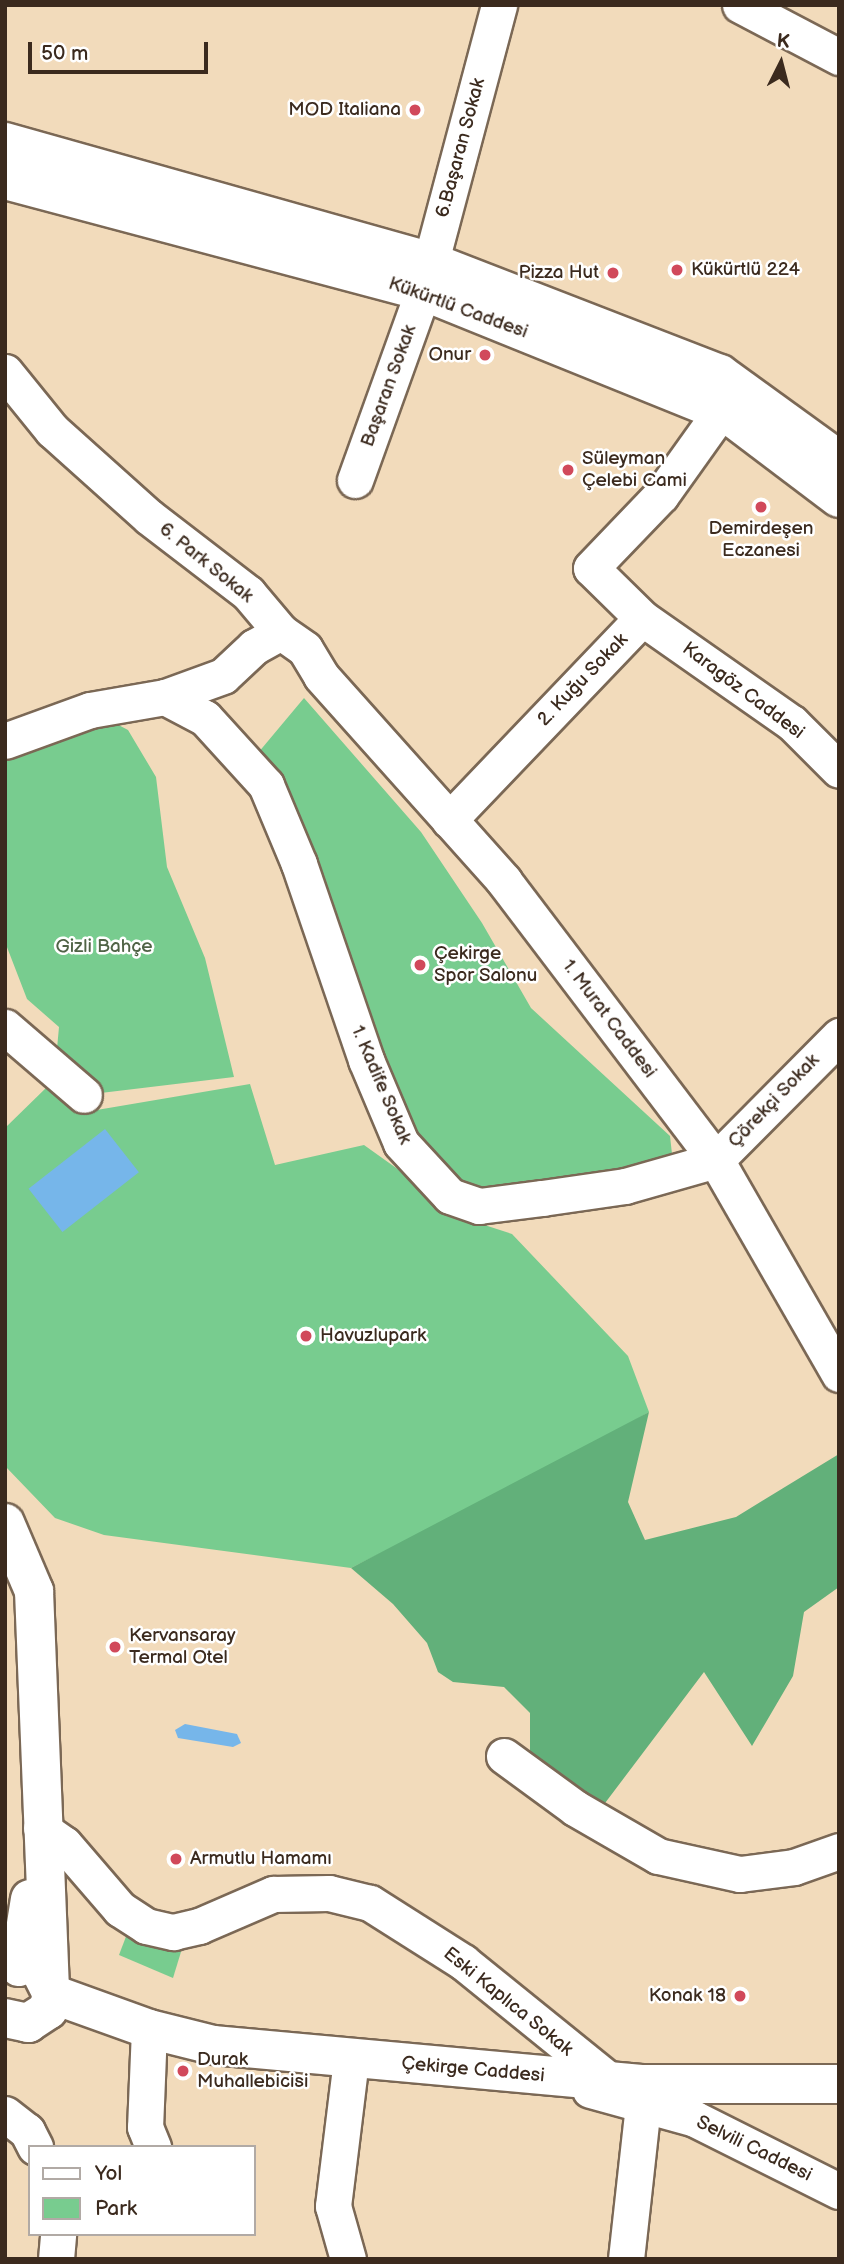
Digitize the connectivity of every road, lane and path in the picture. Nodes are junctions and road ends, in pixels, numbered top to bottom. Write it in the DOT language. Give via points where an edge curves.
graph roads {
  1 [pos="499,5"];
  2 [pos="740,5"];
  3 [pos="839,57"];
  4 [pos="5,142"];
  5 [pos="5,180"];
  6 [pos="427,277"];
  7 [pos="5,372"];
  8 [pos="721,411"];
  9 [pos="839,460"];
  10 [pos="355,480"];
  11 [pos="839,498"];
  12 [pos="642,618"];
  13 [pos="281,632"];
  14 [pos="165,697"];
  15 [pos="5,741"];
  16 [pos="839,770"];
  17 [pos="449,820"];
  18 [pos="5,1027"];
  19 [pos="836,1034"];
  20 [pos="84,1095"];
  21 [pos="716,1160"];
  22 [pos="839,1374"];
  23 [pos="5,1523"];
  24 [pos="5,1598"];
  25 [pos="38,1661"];
  26 [pos="504,1756"];
  27 [pos="41,1828"];
  28 [pos="839,1851"];
  29 [pos="23,2003"];
  30 [pos="149,2029"];
  31 [pos="351,2060"];
  32 [pos="547,2077"];
  33 [pos="610,2081"];
  34 [pos="839,2084"];
  35 [pos="643,2105"];
  36 [pos="5,2114"];
  37 [pos="34,2145"];
  38 [pos="152,2145"];
  39 [pos="839,2191"];
  40 [pos="58,2236"];
  41 [pos="56,2259"];
  42 [pos="348,2259"];
  43 [pos="626,2259"];
  1 -- 6 [label="street, 6.Başaran Sokak"];
  2 -- 3 [label="street"];
  4 -- 6 [label="main road, Kükürtlü Caddesi"];
  5 -- 6 [label="main road, Kükürtlü Caddesi"];
  6 -- 8 [label="main road, Kükürtlü Caddesi"];
  6 -- 9 [label="main road, Kükürtlü Caddesi" via="720,374"];
  6 -- 10 [label="street, Başaran Sokak"];
  7 -- 13 [label="street, 6. Park Sokak" via="52,430 149,517 248,593"];
  8 -- 11 [label="main road, Kükürtlü Caddesi"];
  8 -- 12 [label="street, 2. Kuğu Sokak" via="661,495 591,568"];
  12 -- 16 [label="street, Karagöz Caddesi" via="792,723"];
  12 -- 17 [label="street, 2. Kuğu Sokak"];
  13 -- 14 [label="street" via="254,647 223,676"];
  13 -- 17 [label="street, 1. Murat Caddesi" via="305,649 321,676"];
  14 -- 15 [label="street" via="90,710"];
  14 -- 21 [label="street, 1. Kadife Sokak" via="205,718 265,785 299,864 366,1060 401,1143 450,1196 479,1206 542,1198 625,1186"];
  17 -- 21 [label="street, 1. Murat Caddesi" via="504,881"];
  18 -- 20 [label="street"];
  19 -- 21 [label="street, Çörekçi Sokak"];
  21 -- 22 [label="street, 1. Murat Caddesi"];
  23 -- 25 [label="main road" via="34,1591"];
  24 -- 25 [label="main road"];
  25 -- 27 [label="main road"];
  26 -- 28 [label="street" via="575,1808 658,1856 740,1874 794,1867"];
  27 -- 29 [label="main road"];
  27 -- 33 [label="street, Eski Kaplıca Sokak" via="64,1844 120,1909 146,1926 173,1932 199,1926 273,1894 329,1893 370,1903 463,1962"];
  29 -- 30 [label="main road, Çekirge Caddesi" via="112,2015"];
  30 -- 31 [label="main road, Çekirge Caddesi" via="213,2045"];
  30 -- 38 [label="street" via="145,2127"];
  31 -- 32 [label="main road, Çekirge Caddesi"];
  31 -- 42 [label="street" via="333,2206"];
  32 -- 33 [label="main road, Çekirge Caddesi"];
  32 -- 35 [label="street, Selvili Caddesi"];
  33 -- 34 [label="main road, Çekirge Caddesi"];
  35 -- 39 [label="street, Selvili Caddesi" via="695,2119"];
  35 -- 43 [label="street"];
  36 -- 37 [label="street" via="27,2131"];
  40 -- 41 [label="street"];
}
